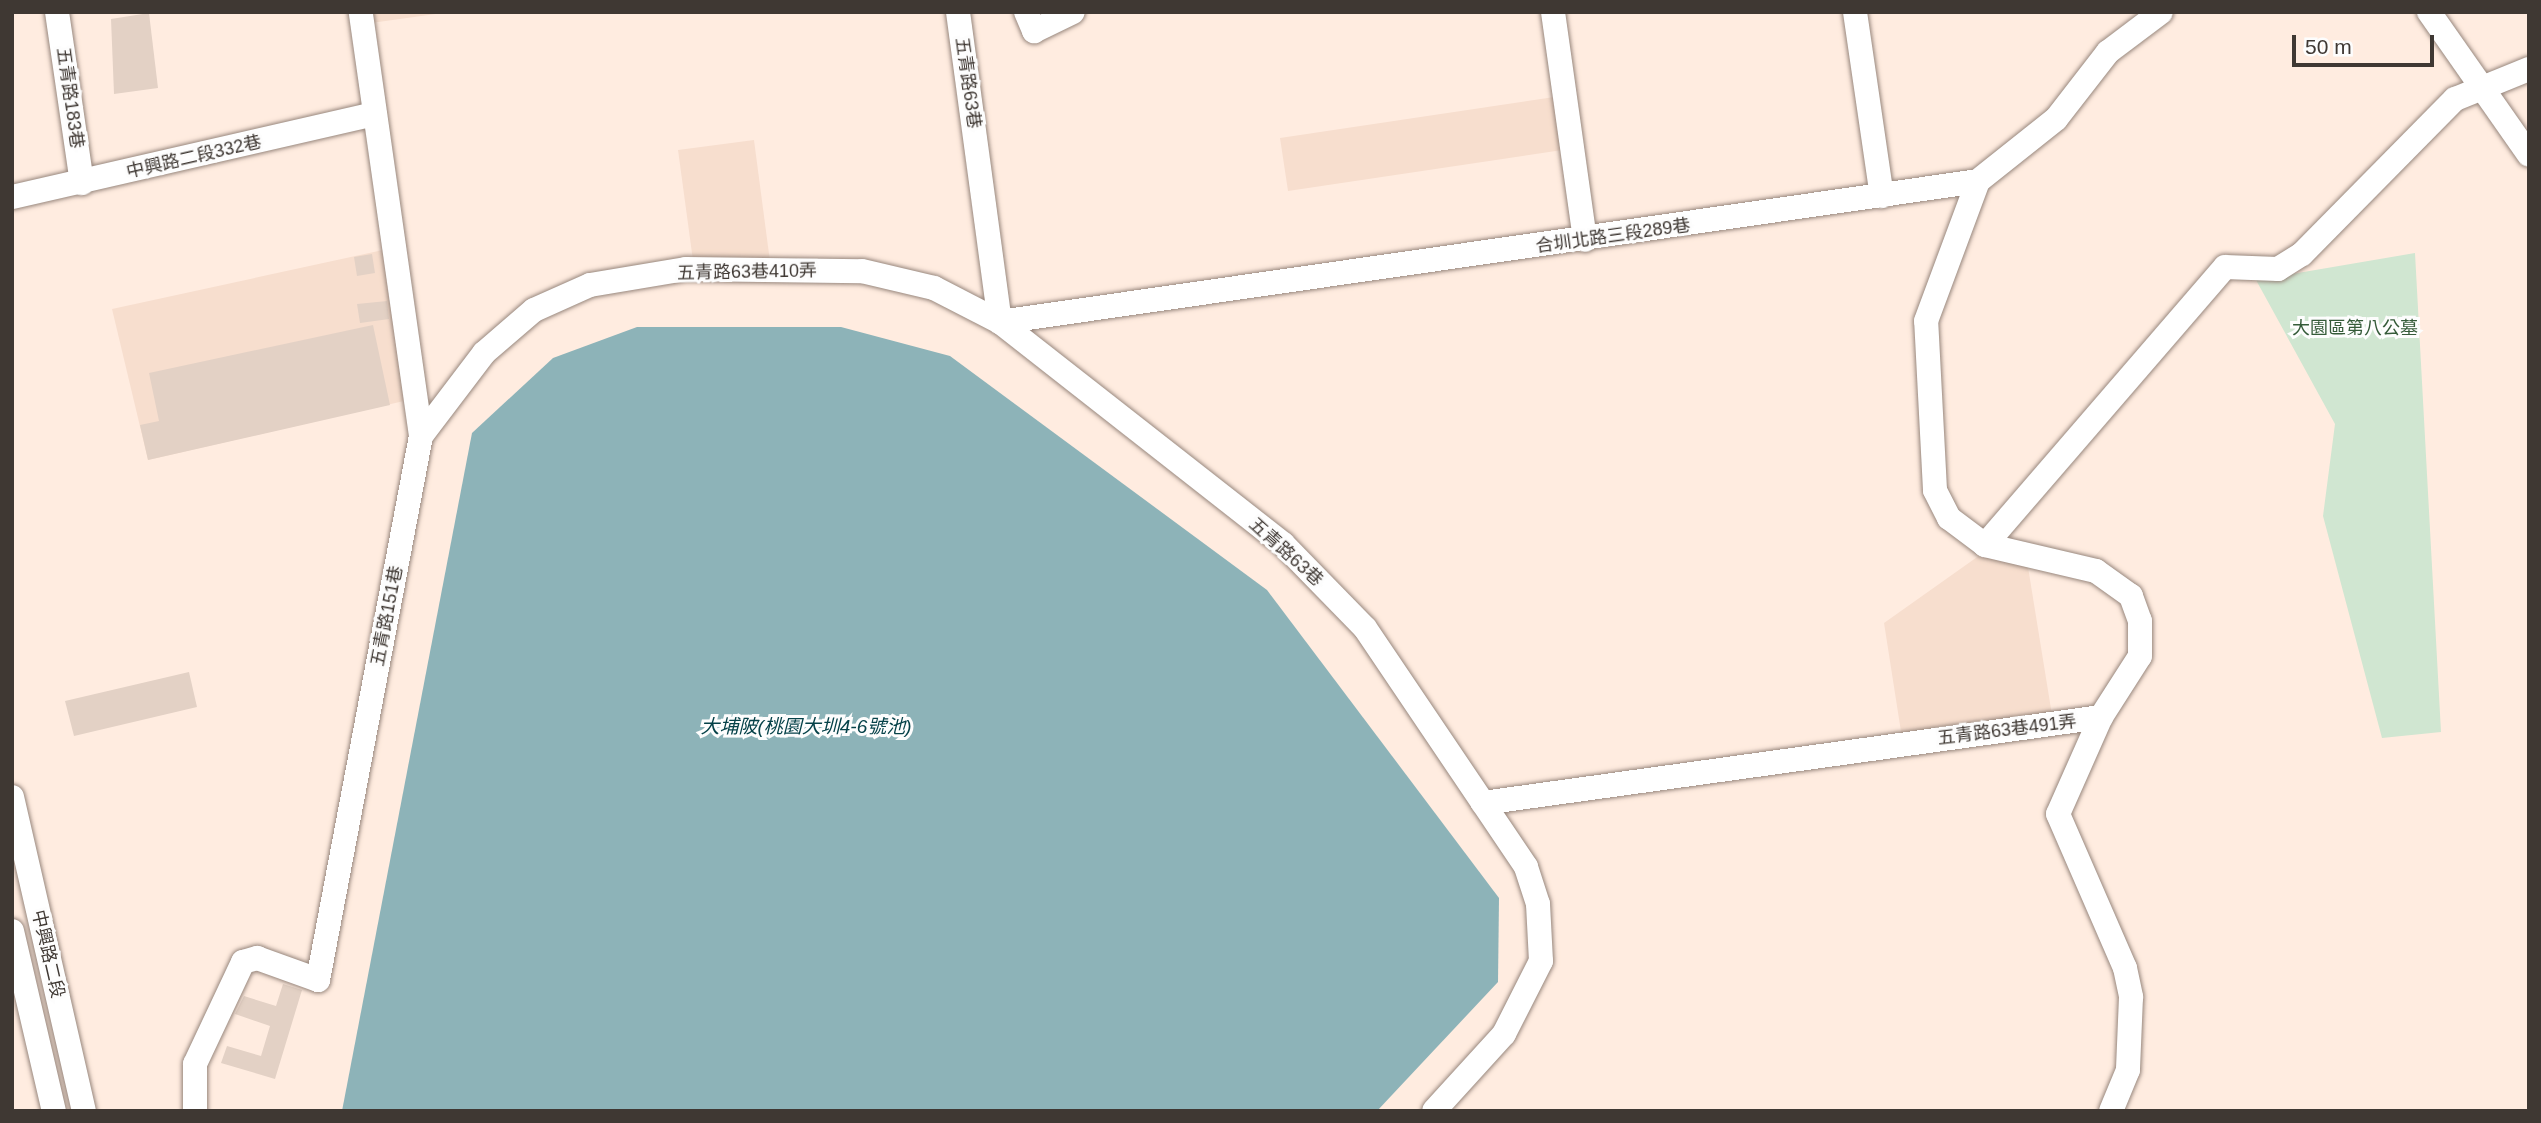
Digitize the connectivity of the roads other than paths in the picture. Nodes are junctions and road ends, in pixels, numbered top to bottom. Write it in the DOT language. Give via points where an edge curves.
graph roads {
  1 [pos="57,12"];
  2 [pos="360,12"];
  3 [pos="958,12"];
  4 [pos="1026,12"];
  5 [pos="1073,12"];
  6 [pos="1553,12"];
  7 [pos="1855,12"];
  8 [pos="2161,12"];
  9 [pos="2429,12"];
  10 [pos="2529,69"];
  11 [pos="2484,91"];
  12 [pos="375,114"];
  13 [pos="2529,155"];
  14 [pos="1978,181"];
  15 [pos="82,183"];
  16 [pos="1882,196"];
  17 [pos="12,197"];
  18 [pos="1585,240"];
  19 [pos="1000,322"];
  20 [pos="421,436"];
  21 [pos="1985,545"];
  22 [pos="2101,718"];
  23 [pos="12,798"];
  24 [pos="1483,803"];
  25 [pos="12,931"];
  26 [pos="54,1111"];
  27 [pos="84,1111"];
  28 [pos="195,1111"];
  29 [pos="1434,1111"];
  30 [pos="2112,1111"];
  1 -- 15 [label="street, 五青路183巷"];
  2 -- 12 [label="street, 五青路151巷"];
  3 -- 19 [label="street, 五青路63巷"];
  4 -- 5 [label="street" via="1034,31"];
  6 -- 18 [label="street"];
  7 -- 16 [label="street"];
  8 -- 14 [label="street, 合圳北路三段289巷" via="2108,52 2056,119"];
  9 -- 11 [label="street"];
  10 -- 11 [label="street"];
  11 -- 13 [label="street"];
  11 -- 21 [label="street" via="2455,99 2302,254 2278,269 2225,267"];
  12 -- 15 [label="street, 中興路二段332巷"];
  12 -- 20 [label="street, 五青路151巷"];
  14 -- 16 [label="street, 合圳北路三段289巷"];
  14 -- 21 [label="street, 五青路63巷491弄" via="1926,321 1923,350 1935,490 1949,518"];
  15 -- 17 [label="street, 中興路二段332巷"];
  16 -- 18 [label="street, 合圳北路三段289巷"];
  18 -- 19 [label="street, 合圳北路三段289巷"];
  19 -- 20 [label="street, 五青路63巷410弄" via="934,288 862,271 686,269 590,285 534,310 484,353"];
  19 -- 24 [label="street, 五青路63巷" via="1283,544 1365,628"];
  20 -- 28 [label="street, 五青路151巷" via="317,980 257,958 243,962 195,1064"];
  21 -- 22 [label="street, 五青路63巷491弄" via="2096,570 2131,596 2140,656"];
  22 -- 24 [label="street, 五青路63巷491弄"];
  22 -- 30 [label="street" via="2057,814 2125,968 2131,997 2128,1070"];
  23 -- 27 [label="street, 中興路二段"];
  24 -- 29 [label="street, 五青路63巷" via="1526,867 1538,904 1541,961 1504,1034"];
  25 -- 26 [label="street, 中興路二段"];
}
